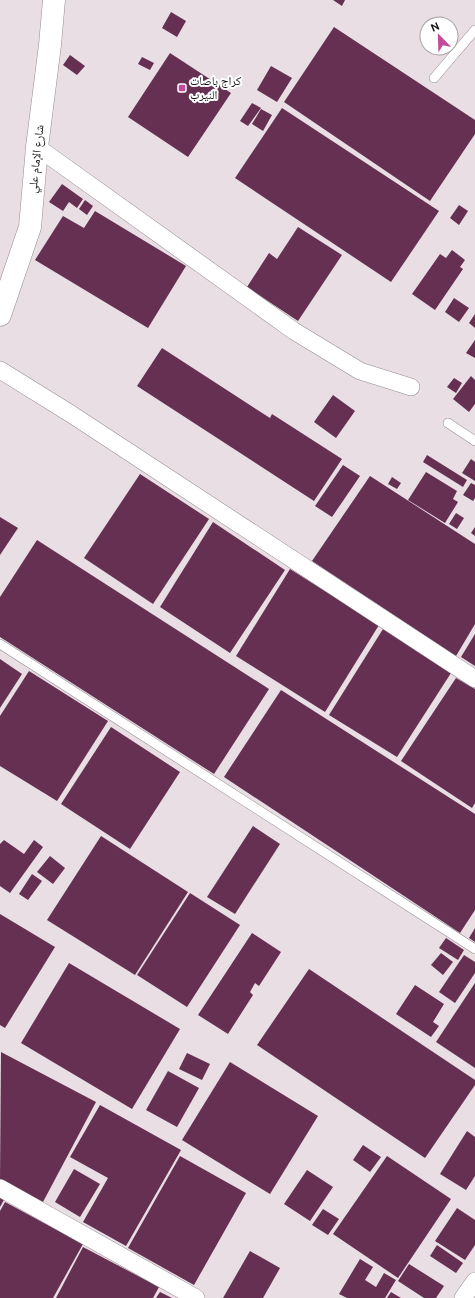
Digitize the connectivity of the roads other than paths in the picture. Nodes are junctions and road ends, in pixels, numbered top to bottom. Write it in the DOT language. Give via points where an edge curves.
graph roads {
  1 [pos="54,0"];
  2 [pos="475,30"];
  3 [pos="434,78"];
  4 [pos="37,147"];
  5 [pos="0,315"];
  6 [pos="0,370"];
  7 [pos="411,387"];
  8 [pos="448,423"];
  9 [pos="475,441"];
  10 [pos="0,644"];
  11 [pos="475,679"];
  12 [pos="475,949"];
  13 [pos="0,1188"];
  14 [pos="475,1281"];
  15 [pos="196,1298"];
  16 [pos="463,1298"];
  1 -- 4 [label="street, شارع الإمام علي"];
  2 -- 3 [label="lane"];
  4 -- 5 [label="street, شارع الإمام علي" via="30,227"];
  4 -- 7 [label="street" via="294,331 360,372"];
  6 -- 11 [label="street"];
  8 -- 9 [label="lane"];
  10 -- 12 [label="lane"];
  13 -- 15 [label="street"];
  14 -- 16 [label="street"];
}
